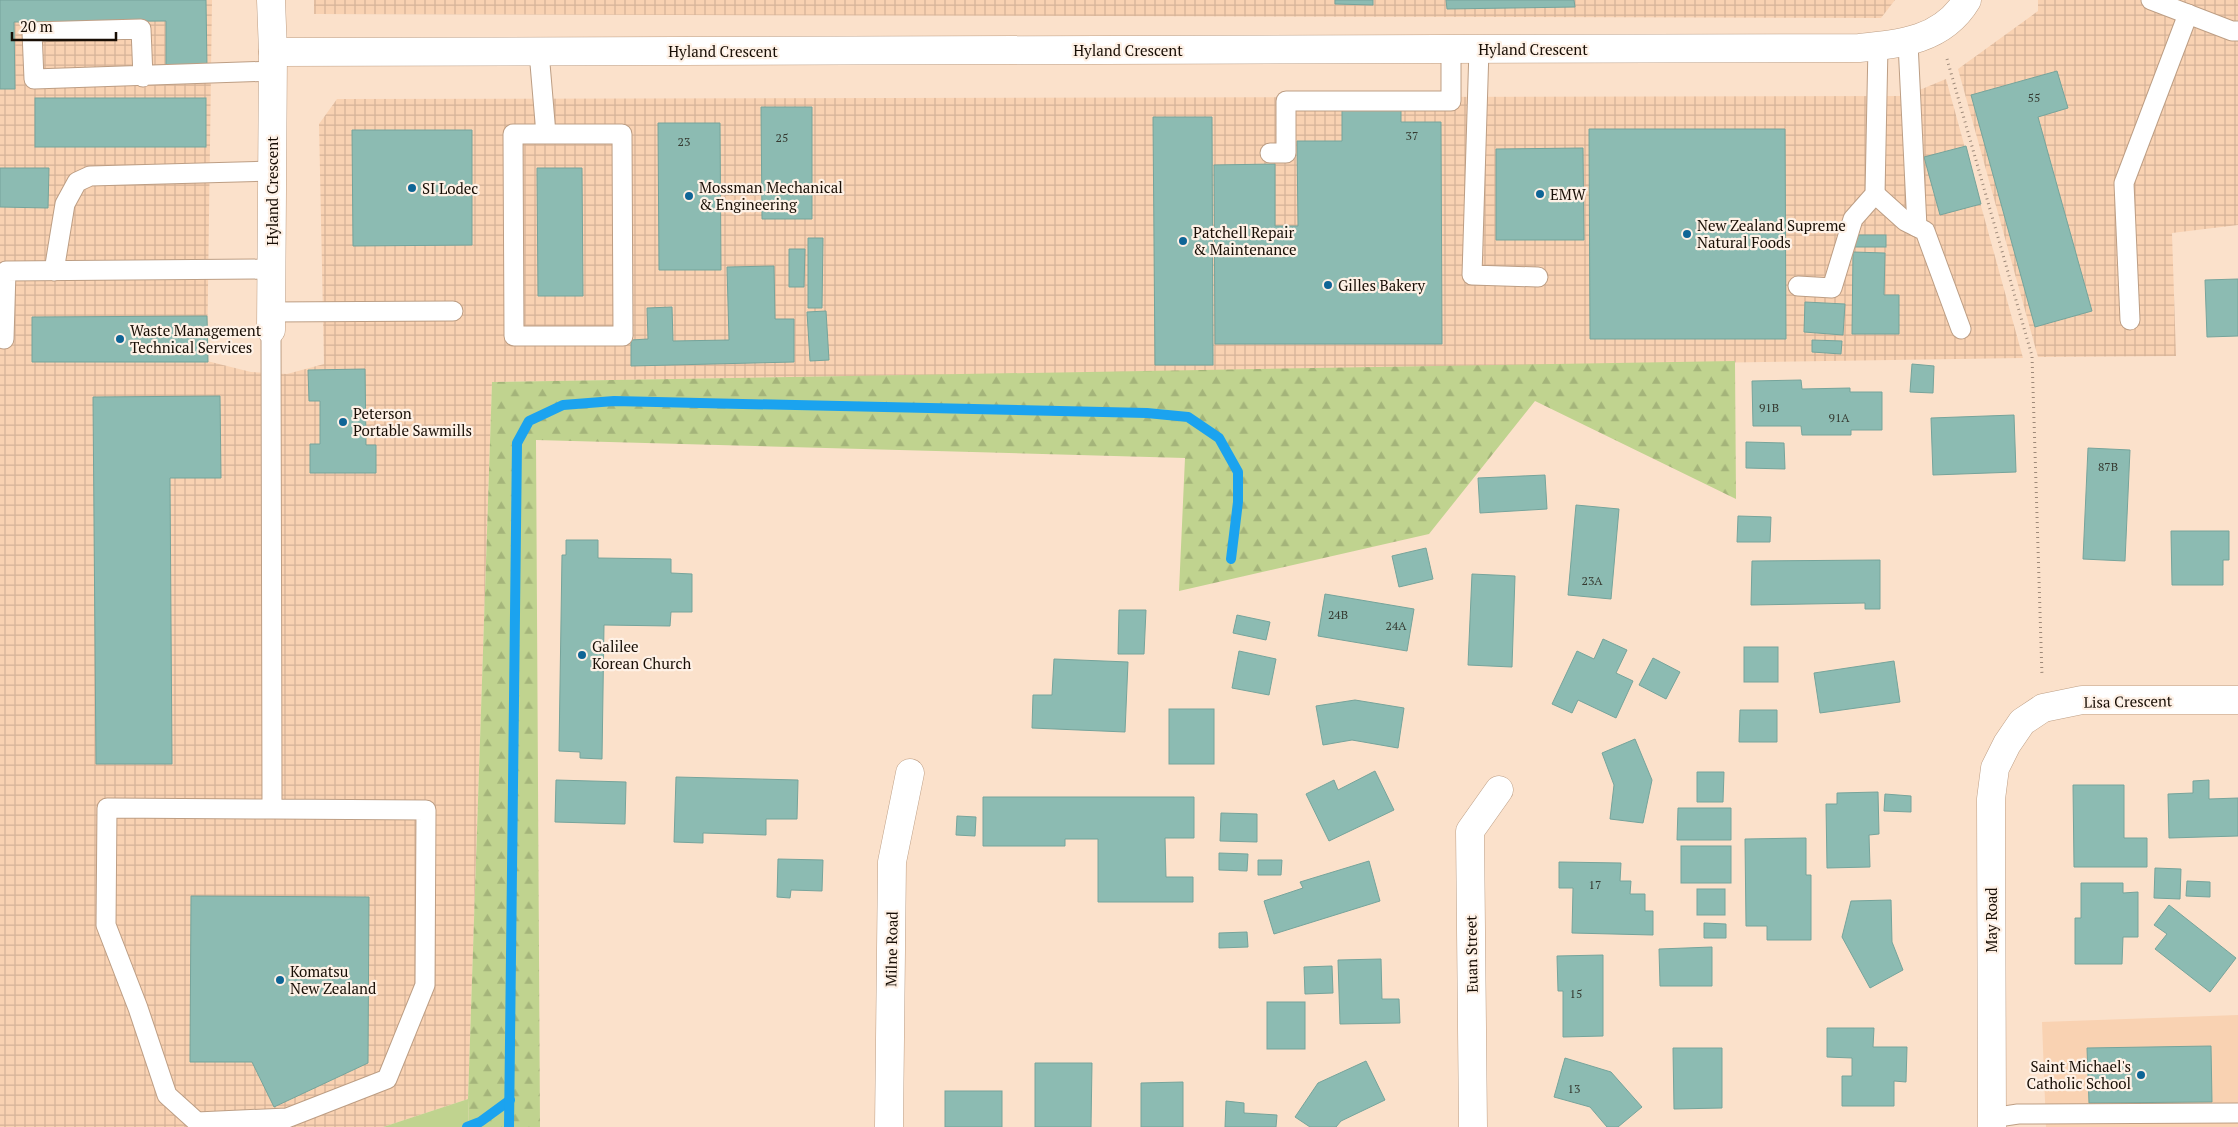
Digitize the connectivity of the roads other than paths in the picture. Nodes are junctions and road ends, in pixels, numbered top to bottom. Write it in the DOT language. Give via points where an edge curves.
graph roads {
  1 [pos="271,0"];
  2 [pos="1967,0"];
  3 [pos="2151,0"];
  4 [pos="2188,14"];
  5 [pos="2238,32"];
  6 [pos="1908,43"];
  7 [pos="1878,46"];
  8 [pos="1451,49"];
  9 [pos="1479,49"];
  10 [pos="539,52"];
  11 [pos="273,62"];
  12 [pos="143,77"];
  13 [pos="546,134"];
  14 [pos="1270,153"];
  15 [pos="272,171"];
  16 [pos="1875,194"];
  17 [pos="1917,227"];
  18 [pos="271,269"];
  19 [pos="3,271"];
  20 [pos="54,271"];
  21 [pos="1538,277"];
  22 [pos="1798,286"];
  23 [pos="452,311"];
  24 [pos="2130,320"];
  25 [pos="271,321"];
  26 [pos="1961,329"];
  27 [pos="4,339"];
  28 [pos="2238,700"];
  29 [pos="2033,715"];
  30 [pos="910,774"];
  31 [pos="1499,790"];
  32 [pos="272,809"];
  33 [pos="2238,1113"];
  34 [pos="1992,1122"];
  35 [pos="889,1127"];
  36 [pos="1472,1127"];
  1 -- 11 [label="street, Hyland Crescent"];
  2 -- 6 [label="street, Hyland Crescent" via="1961,10 1938,30"];
  3 -- 4 [label="lane"];
  4 -- 5 [label="lane"];
  4 -- 24 [label="lane" via="2124,183"];
  6 -- 7 [label="street, Hyland Crescent"];
  6 -- 17 [label="lane"];
  7 -- 9 [label="street, Hyland Crescent"];
  7 -- 16 [label="lane"];
  8 -- 9 [label="street, Hyland Crescent"];
  8 -- 10 [label="street, Hyland Crescent"];
  8 -- 14 [label="lane" via="1451,101 1286,101 1286,153"];
  9 -- 21 [label="lane" via="1472,275"];
  10 -- 11 [label="street, Hyland Crescent"];
  10 -- 13 [label="lane"];
  11 -- 12 [label="lane"];
  11 -- 15 [label="street, Hyland Crescent"];
  12 -- 12 [label="lane" via="34,79 32,32 141,29"];
  13 -- 13 [label="lane" via="514,134 514,336 623,336 622,134"];
  15 -- 18 [label="street, Hyland Crescent"];
  15 -- 20 [label="lane" via="90,176 77,182 65,204"];
  16 -- 17 [label="lane" via="1905,221"];
  16 -- 22 [label="lane" via="1852,219 1832,288"];
  17 -- 26 [label="lane" via="1925,231"];
  18 -- 20 [label="lane"];
  18 -- 25 [label="street, Hyland Crescent"];
  19 -- 20 [label="lane"];
  19 -- 27 [label="lane"];
  23 -- 25 [label="lane"];
  25 -- 32 [label="lane"];
  28 -- 29 [label="street, Lisa Crescent" via="2082,700"];
  29 -- 34 [label="street, May Road" via="2007,744 1995,768 1990,799"];
  30 -- 35 [label="street, Milne Road" via="892,862"];
  31 -- 36 [label="street, Euan Street" via="1470,831"];
  32 -- 32 [label="lane" via="426,810 425,986 387,1079 286,1118 197,1122 167,1095 106,925 106,808"];
  33 -- 34 [label="lane" via="2018,1114"];
}
